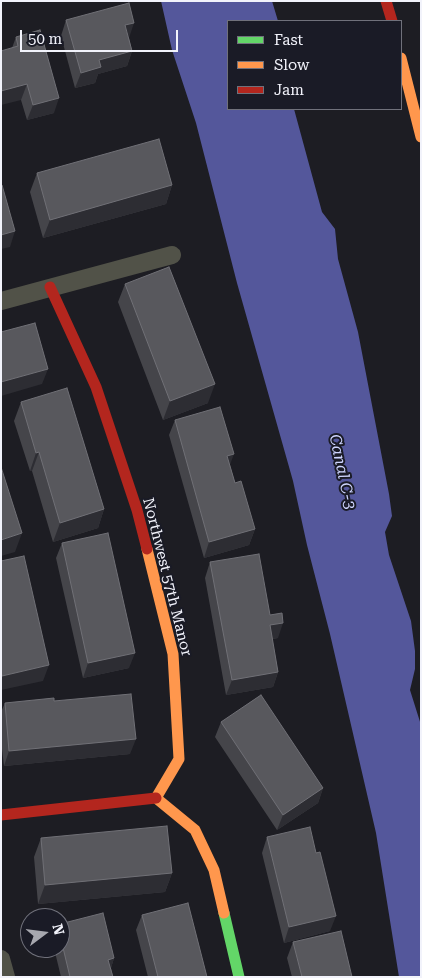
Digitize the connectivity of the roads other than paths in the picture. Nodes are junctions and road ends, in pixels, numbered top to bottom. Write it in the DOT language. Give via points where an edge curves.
graph roads {
  1 [pos="386,1"];
  2 [pos="392,20"];
  3 [pos="402,62"];
  4 [pos="421,137"];
  5 [pos="172,255"];
  6 [pos="50,287"];
  7 [pos="1,301"];
  8 [pos="156,798"];
  9 [pos="1,815"];
  10 [pos="1,959"];
  11 [pos="6,977"];
  12 [pos="239,977"];
  1 -- 2 [label="main road"];
  3 -- 4 [label="main road"];
  5 -- 6 [label="street"];
  6 -- 7 [label="street"];
  6 -- 8 [label="main road, Northwest 57th Manor" via="96,387 137,510 173,654 179,759"];
  8 -- 9 [label="main road"];
  8 -- 12 [label="main road" via="195,830 214,870"];
  10 -- 11 [label="street"];
}
